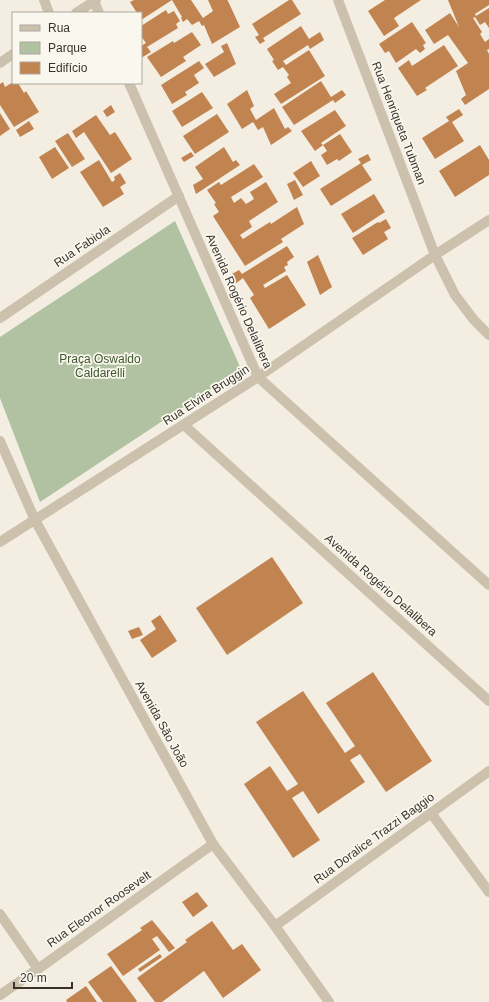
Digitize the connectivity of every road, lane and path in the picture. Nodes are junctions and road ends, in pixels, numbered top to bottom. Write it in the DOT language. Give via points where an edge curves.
graph roads {
  1 [pos="44,0"];
  2 [pos="338,0"];
  3 [pos="95,1"];
  4 [pos="50,12"];
  5 [pos="78,12"];
  6 [pos="99,12"];
  7 [pos="12,55"];
  8 [pos="0,63"];
  9 [pos="130,84"];
  10 [pos="179,196"];
  11 [pos="489,220"];
  12 [pos="435,255"];
  13 [pos="0,318"];
  14 [pos="489,335"];
  15 [pos="258,377"];
  16 [pos="184,424"];
  17 [pos="0,441"];
  18 [pos="35,520"];
  19 [pos="0,542"];
  20 [pos="489,585"];
  21 [pos="489,701"];
  22 [pos="489,771"];
  23 [pos="431,813"];
  24 [pos="213,844"];
  25 [pos="489,892"];
  26 [pos="0,914"];
  27 [pos="274,926"];
  28 [pos="38,969"];
  29 [pos="0,995"];
  30 [pos="329,1002"];
  1 -- 4 [label="street"];
  2 -- 12 [label="street, Rua Henriqueta Tubman"];
  3 -- 5 [label="street"];
  3 -- 6 [label="street"];
  7 -- 8 [label="street"];
  9 -- 10 [label="street, Avenida Rogério Delalibera"];
  10 -- 13 [label="street, Rua Fabiola"];
  10 -- 15 [label="street, Avenida Rogério Delalibera"];
  11 -- 12 [label="street, Rua Elvira Bruggin"];
  12 -- 14 [label="street, Rua Henriqueta Tubman" via="455,295"];
  12 -- 15 [label="street, Rua Elvira Bruggin"];
  15 -- 16 [label="street, Rua Elvira Bruggin"];
  15 -- 20 [label="street, Avenida Rogério Delalibera"];
  16 -- 18 [label="street, Rua Elvira Bruggin"];
  16 -- 21 [label="street, Avenida Rogério Delalibera"];
  17 -- 18 [label="street, Avenida São João"];
  18 -- 19 [label="street, Rua Elvira Bruggin"];
  18 -- 24 [label="street, Avenida São João"];
  22 -- 23 [label="street, Rua Doralice Trazzi Baggio"];
  23 -- 25 [label="street"];
  23 -- 27 [label="street, Rua Doralice Trazzi Baggio"];
  24 -- 27 [label="street, Avenida São João"];
  24 -- 28 [label="street, Rua Eleonor Roosevelt"];
  26 -- 28 [label="street"];
  27 -- 30 [label="street, Avenida São João"];
  28 -- 29 [label="street, Rua Eleonor Roosevelt"];
}
